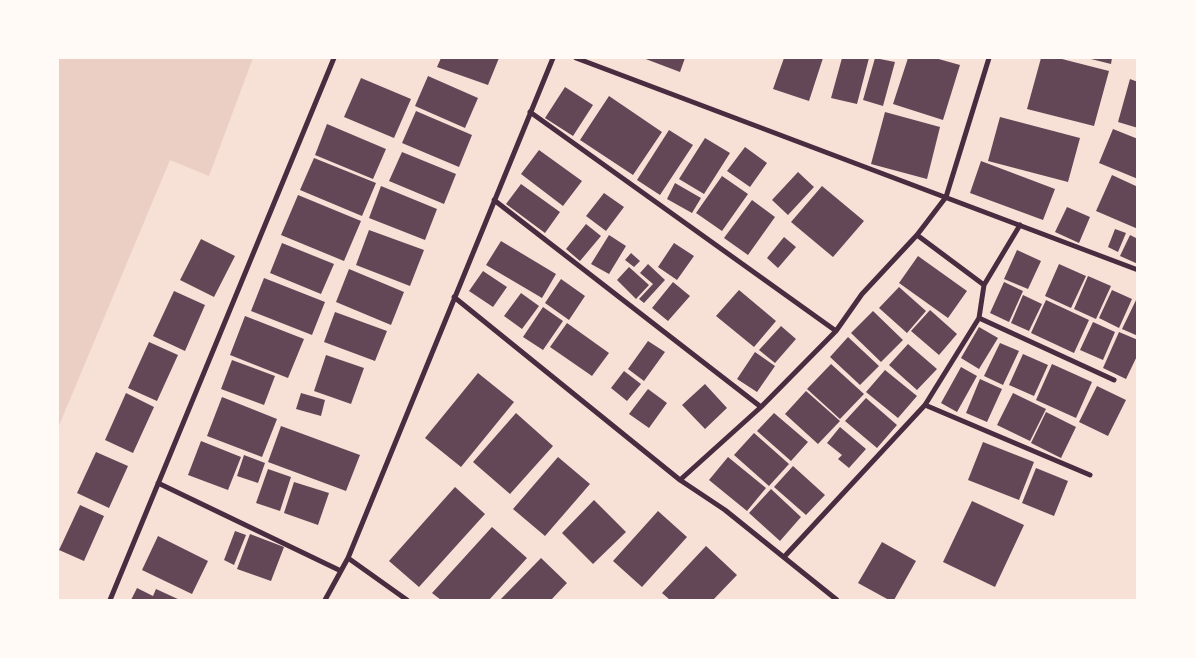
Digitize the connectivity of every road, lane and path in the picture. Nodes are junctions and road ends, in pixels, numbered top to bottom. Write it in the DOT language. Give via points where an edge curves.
graph roads {
  1 [pos="334,58"];
  2 [pos="553,58"];
  3 [pos="576,58"];
  4 [pos="989,58"];
  5 [pos="530,112"];
  6 [pos="946,197"];
  7 [pos="494,200"];
  8 [pos="1020,226"];
  9 [pos="917,234"];
  10 [pos="1138,270"];
  11 [pos="984,285"];
  12 [pos="454,297"];
  13 [pos="979,318"];
  14 [pos="836,331"];
  15 [pos="1114,380"];
  16 [pos="926,405"];
  17 [pos="762,407"];
  18 [pos="1090,475"];
  19 [pos="680,480"];
  20 [pos="158,484"];
  21 [pos="784,557"];
  22 [pos="348,558"];
  23 [pos="341,571"];
  24 [pos="110,600"];
  25 [pos="325,600"];
  26 [pos="407,600"];
  27 [pos="837,600"];
  1 -- 20 [label="street"];
  2 -- 5 [label="street"];
  3 -- 6 [label="street"];
  4 -- 6 [label="street"];
  5 -- 7 [label="street"];
  5 -- 14 [label="street"];
  6 -- 8 [label="street"];
  6 -- 9 [label="street"];
  7 -- 12 [label="street"];
  7 -- 17 [label="street"];
  8 -- 10 [label="street"];
  8 -- 11 [label="street"];
  9 -- 11 [label="street"];
  9 -- 14 [label="street" via="862,294"];
  11 -- 13 [label="street"];
  12 -- 19 [label="street"];
  12 -- 22 [label="street"];
  13 -- 15 [label="street"];
  13 -- 16 [label="street"];
  14 -- 17 [label="street"];
  16 -- 18 [label="street"];
  16 -- 21 [label="street"];
  17 -- 19 [label="street"];
  19 -- 21 [label="street" via="726,510"];
  20 -- 23 [label="street"];
  20 -- 24 [label="street"];
  21 -- 27 [label="street"];
  22 -- 23 [label="street"];
  22 -- 26 [label="street"];
  23 -- 25 [label="street"];
}
